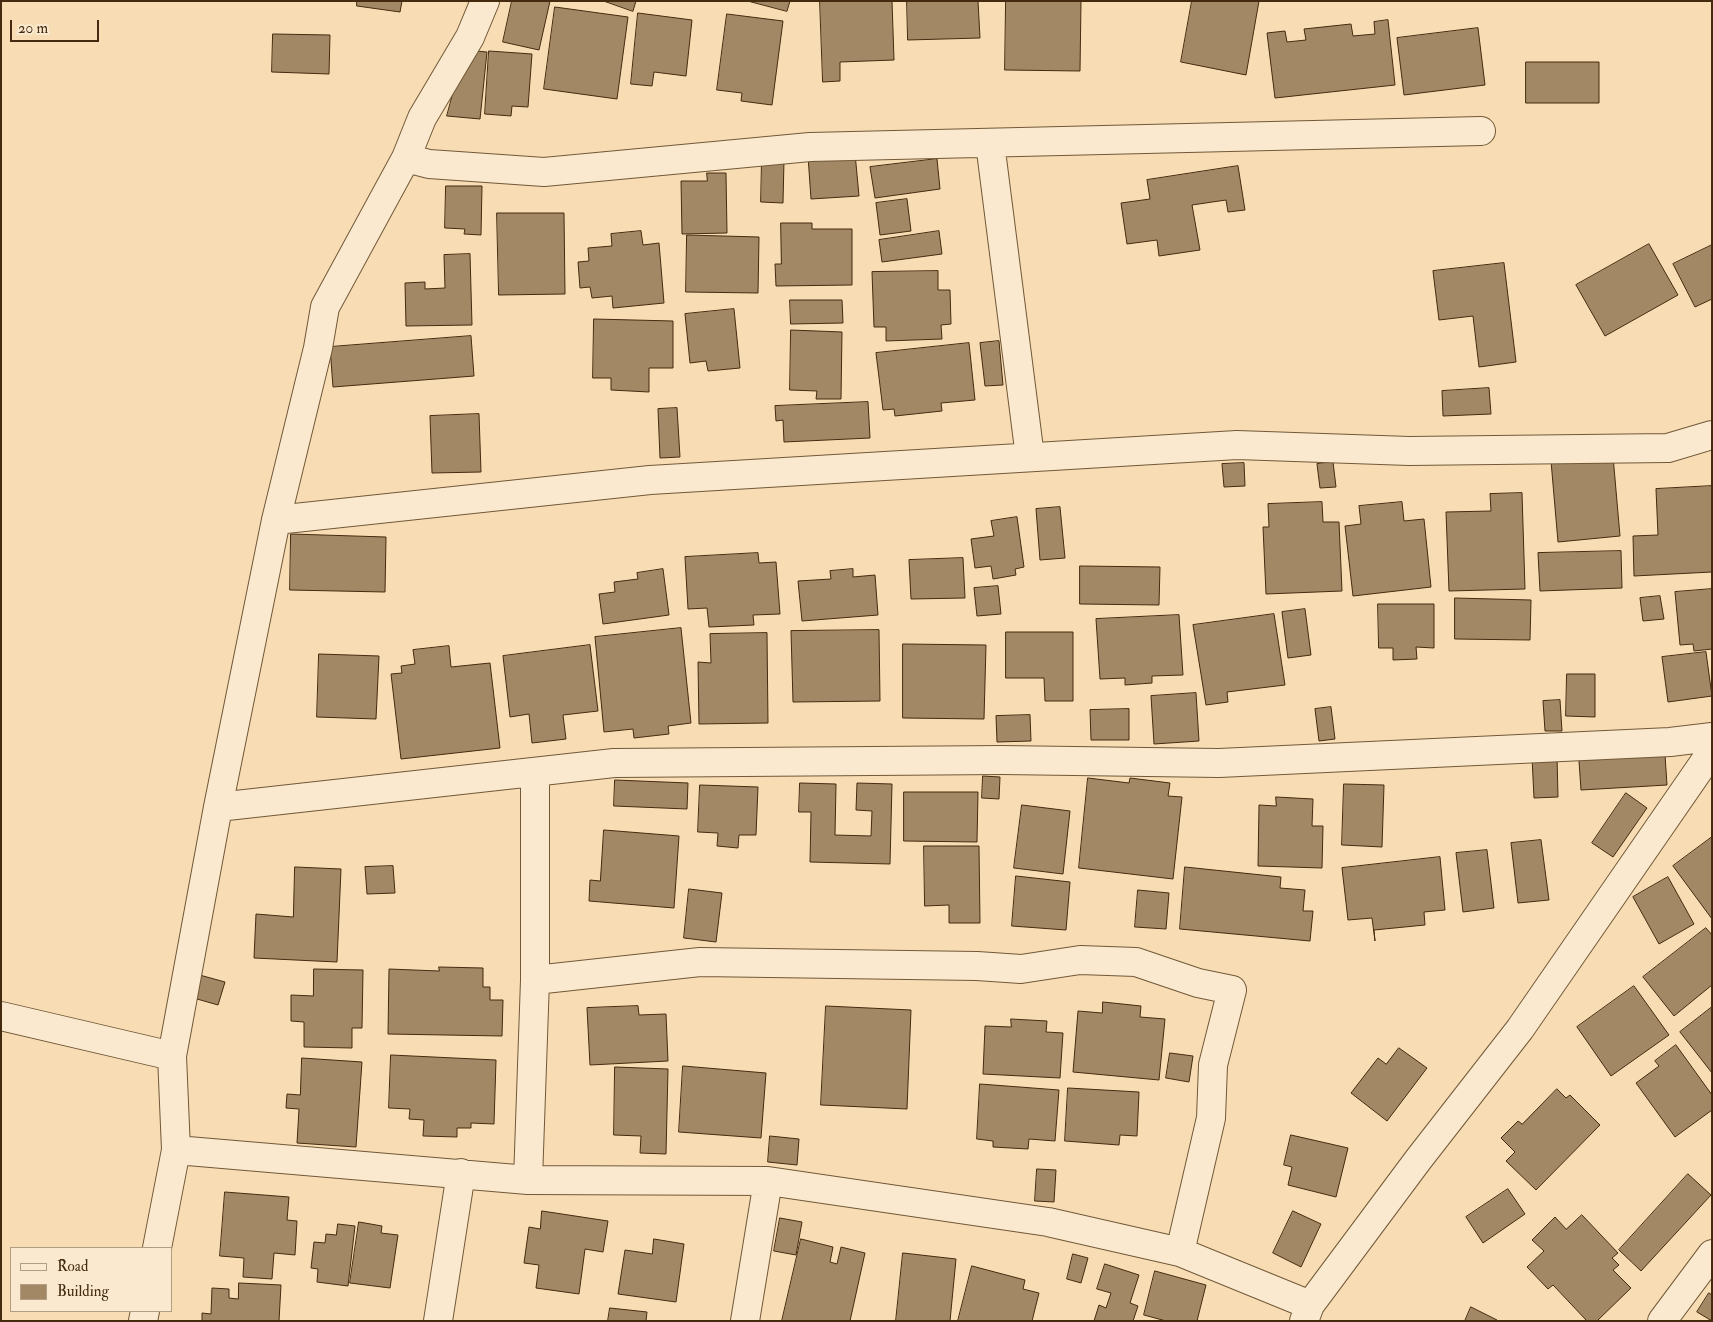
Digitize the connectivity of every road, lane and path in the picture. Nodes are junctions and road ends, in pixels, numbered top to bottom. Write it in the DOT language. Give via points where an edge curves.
graph roads {
  1 [pos="485,1"];
  2 [pos="1481,131"];
  3 [pos="990,143"];
  4 [pos="406,158"];
  5 [pos="1712,435"];
  6 [pos="1030,457"];
  7 [pos="276,520"];
  8 [pos="1712,738"];
  9 [pos="1712,751"];
  10 [pos="535,773"];
  11 [pos="218,807"];
  12 [pos="535,980"];
  13 [pos="1,1016"];
  14 [pos="172,1056"];
  15 [pos="176,1150"];
  16 [pos="462,1173"];
  17 [pos="528,1180"];
  18 [pos="768,1181"];
  19 [pos="157,1247"];
  20 [pos="1180,1252"];
  21 [pos="1712,1254"];
  22 [pos="1307,1313"];
  23 [pos="438,1321"];
  24 [pos="745,1321"];
  25 [pos="1662,1321"];
  1 -- 4 [label="street" via="470,37 422,118"];
  2 -- 3 [label="street"];
  3 -- 4 [label="street" via="810,147 544,172 429,164"];
  3 -- 6 [label="street"];
  4 -- 7 [label="street" via="324,307 318,348"];
  5 -- 6 [label="street" via="1668,448 1409,451 1237,445"];
  6 -- 7 [label="street" via="650,480"];
  7 -- 11 [label="street"];
  8 -- 10 [label="street" via="1219,763 1002,760 614,763"];
  9 -- 22 [label="street" via="1520,1029 1418,1160"];
  10 -- 11 [label="street"];
  10 -- 12 [label="street"];
  11 -- 14 [label="street"];
  12 -- 17 [label="street"];
  12 -- 20 [label="street" via="700,962 1021,969 1080,960 1136,962 1198,983 1232,990 1213,1065 1211,1118"];
  13 -- 14 [label="street"];
  14 -- 15 [label="street"];
  15 -- 16 [label="street"];
  15 -- 19 [label="street"];
  16 -- 17 [label="street"];
  16 -- 23 [label="street"];
  17 -- 18 [label="street"];
  18 -- 20 [label="street" via="1048,1222"];
  18 -- 24 [label="street"];
  20 -- 22 [label="street"];
  21 -- 25 [label="street"];
}
